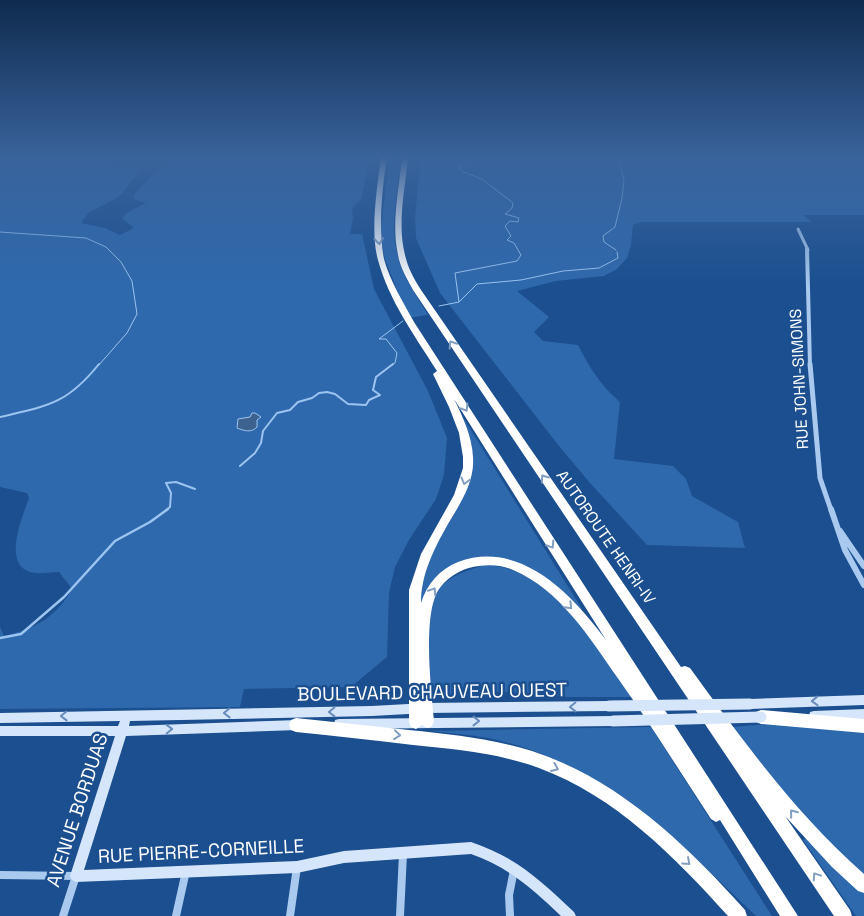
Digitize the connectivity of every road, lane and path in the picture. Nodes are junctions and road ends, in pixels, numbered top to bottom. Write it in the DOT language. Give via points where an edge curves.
graph roads {
  1 [pos="381,201"];
  2 [pos="401,201"];
  3 [pos="798,229"];
  4 [pos="410,322"];
  5 [pos="837,527"];
  6 [pos="864,566"];
  7 [pos="864,585"];
  8 [pos="621,590"];
  9 [pos="864,700"];
  10 [pos="864,714"];
  11 [pos="127,715"];
  12 [pos="421,715"];
  13 [pos="760,717"];
  14 [pos="0,718"];
  15 [pos="296,725"];
  16 [pos="864,726"];
  17 [pos="123,730"];
  18 [pos="0,731"];
  19 [pos="403,853"];
  20 [pos="296,867"];
  21 [pos="514,867"];
  22 [pos="186,871"];
  23 [pos="0,875"];
  24 [pos="76,876"];
  25 [pos="864,885"];
  26 [pos="63,916"];
  27 [pos="176,916"];
  28 [pos="290,916"];
  29 [pos="400,916"];
  30 [pos="510,916"];
  31 [pos="570,916"];
  32 [pos="739,916"];
  33 [pos="785,916"];
  34 [pos="790,916"];
  35 [pos="844,916"];
  1 -- 4 [label="highway, one-way" via="378,234 381,259 390,285"];
  8 -- 2 [label="highway, AUTOROUTE HENRI-IV, one-way" via="458,353 408,273 401,255"];
  3 -- 5 [label="street, RUE JOHN-SIMONS" via="808,251 810,374 818,467"];
  4 -- 12 [label="highway, one-way" via="461,428 468,466 462,490 430,544 418,574 415,590"];
  4 -- 34 [label="highway, one-way"];
  5 -- 6 [label="street, RUE JOHN-SIMONS"];
  5 -- 7 [label="street, RUE JOHN-SIMONS"];
  25 -- 8 [label="highway, one-way" via="829,854 793,813"];
  35 -- 8 [label="highway, AUTOROUTE HENRI-IV, one-way"];
  9 -- 12 [label="main road, BOULEVARD CHAUVEAU OUEST, one-way, bridge" via="609,706"];
  10 -- 13 [label="main road, BOULEVARD CHAUVEAU OUEST"];
  12 -- 11 [label="main road, BOULEVARD CHAUVEAU OUEST, one-way" via="372,711"];
  11 -- 14 [label="main road, BOULEVARD CHAUVEAU OUEST, one-way"];
  11 -- 17 [label="main road, AVENUE BORDUAS"];
  12 -- 13 [label="main road, BOULEVARD CHAUVEAU OUEST, one-way, bridge" via="613,721"];
  12 -- 15 [label="main road, BOULEVARD CHAUVEAU OUEST"];
  12 -- 33 [label="highway, one-way" via="425,623 432,590 450,571 472,562 491,560 527,571 565,601 604,648"];
  13 -- 16 [label="highway"];
  17 -- 15 [label="main road, BOULEVARD CHAUVEAU OUEST, one-way"];
  15 -- 32 [label="highway, one-way" via="464,743 543,762 591,787 640,820 694,868"];
  17 -- 18 [label="main road, BOULEVARD CHAUVEAU OUEST"];
  17 -- 24 [label="main road, AVENUE BORDUAS"];
  19 -- 20 [label="main road, RUE PIERRE-CORNEILLE" via="344,857"];
  19 -- 21 [label="main road, RUE PIERRE-CORNEILLE" via="471,848 490,853"];
  19 -- 29 [label="street"];
  20 -- 22 [label="main road, RUE PIERRE-CORNEILLE"];
  20 -- 28 [label="street"];
  21 -- 30 [label="street" via="509,895"];
  21 -- 31 [label="main road, RUE PIERRE-CORNEILLE"];
  22 -- 24 [label="main road, RUE PIERRE-CORNEILLE"];
  22 -- 27 [label="street"];
  23 -- 24 [label="street, RUE PIERRE-CORNEILLE"];
  24 -- 26 [label="street, AVENUE BORDUAS"];
}
